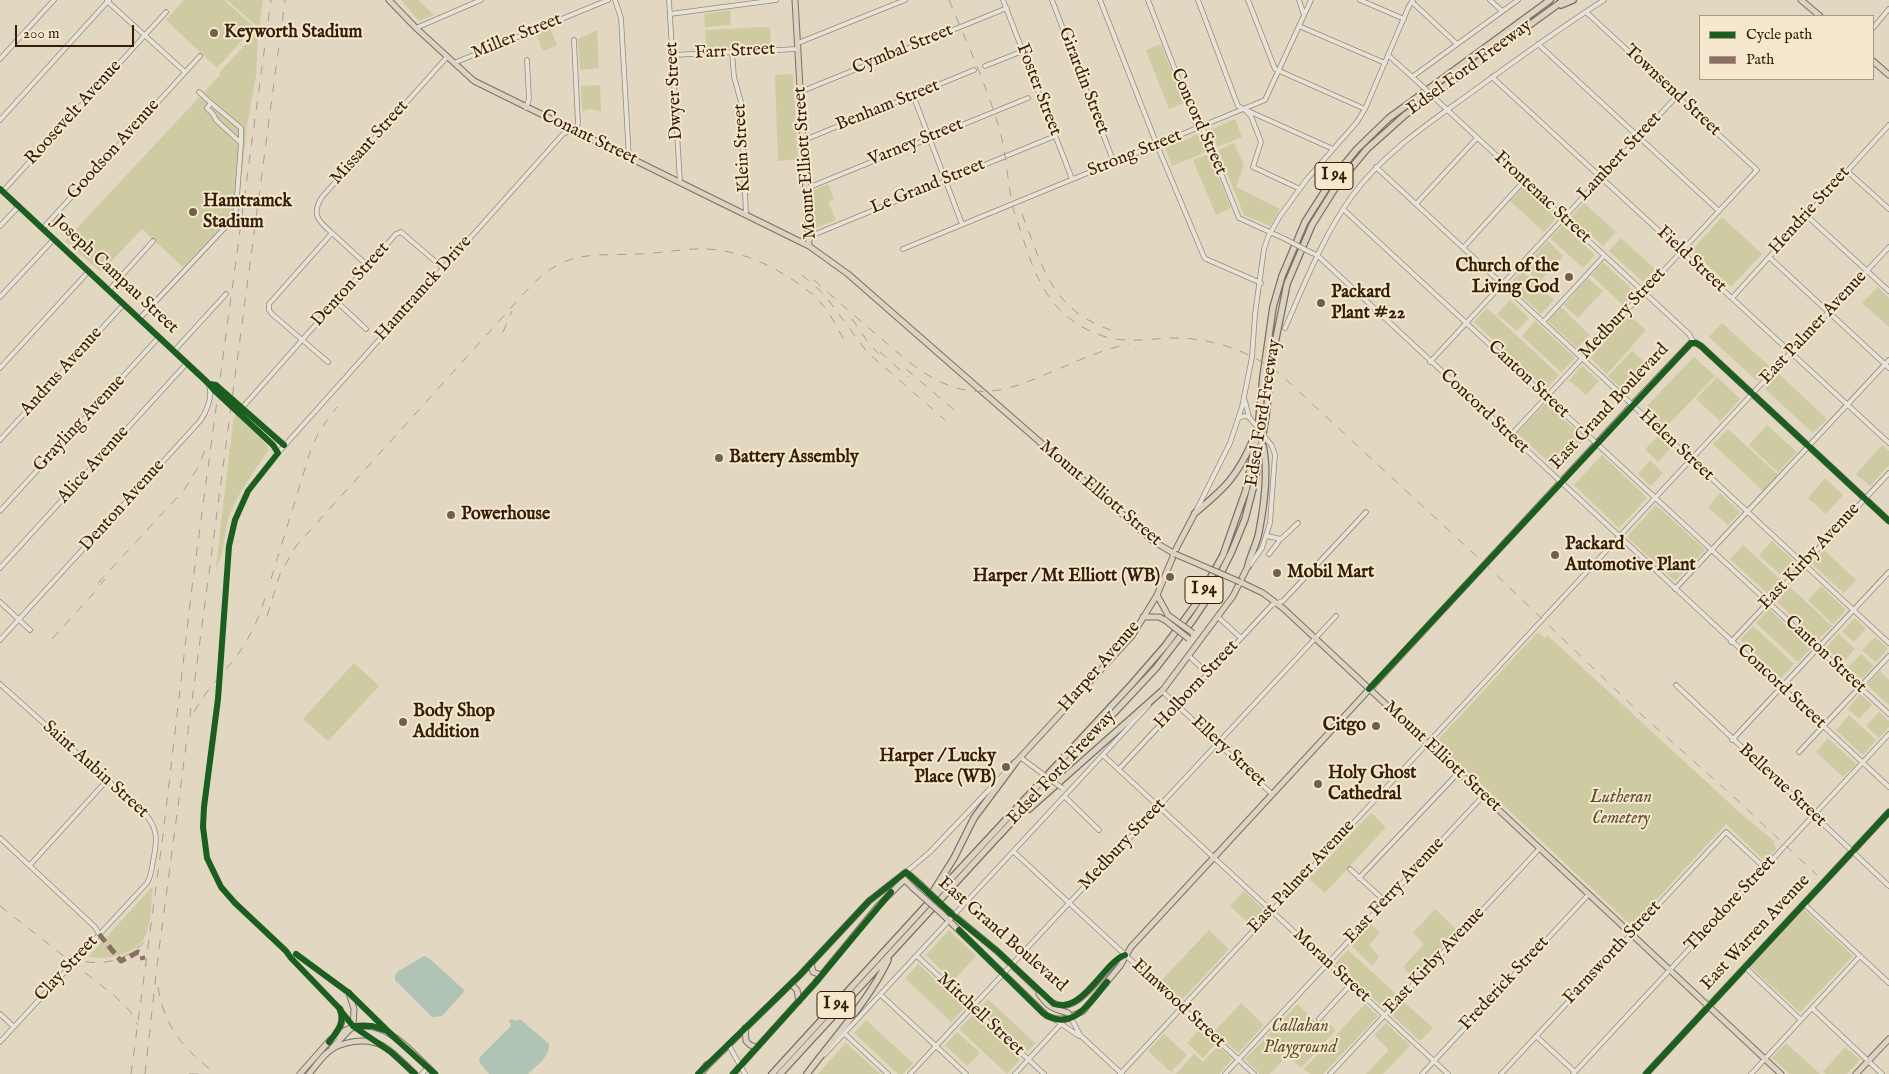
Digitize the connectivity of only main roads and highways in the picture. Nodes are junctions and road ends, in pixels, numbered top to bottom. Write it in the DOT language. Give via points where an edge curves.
graph roads {
  1 [pos="389,0"];
  2 [pos="795,0"];
  3 [pos="1564,0"];
  4 [pos="1573,0"];
  5 [pos="1548,1"];
  6 [pos="1805,1"];
  7 [pos="1552,9"];
  8 [pos="1819,15"];
  9 [pos="1874,63"];
  10 [pos="1889,76"];
  11 [pos="809,246"];
  12 [pos="1258,429"];
  13 [pos="1262,443"];
  14 [pos="1195,513"];
  15 [pos="1889,521"];
  16 [pos="1175,554"];
  17 [pos="1248,566"];
  18 [pos="1240,582"];
  19 [pos="1157,595"];
  20 [pos="1144,617"];
  21 [pos="1205,635"];
  22 [pos="1190,656"];
  23 [pos="1369,689"];
  24 [pos="1162,691"];
  25 [pos="1015,763"];
  26 [pos="1889,812"];
  27 [pos="995,840"];
  28 [pos="902,878"];
  29 [pos="921,911"];
  30 [pos="892,953"];
  31 [pos="1125,955"];
  32 [pos="811,963"];
  33 [pos="821,975"];
  34 [pos="791,984"];
  35 [pos="1032,985"];
  36 [pos="349,993"];
  37 [pos="1081,997"];
  38 [pos="799,1001"];
  39 [pos="1087,1006"];
  40 [pos="1708,1006"];
  41 [pos="340,1009"];
  42 [pos="1071,1018"];
  43 [pos="353,1026"];
  44 [pos="746,1027"];
  45 [pos="1889,1039"];
  46 [pos="329,1042"];
  47 [pos="756,1047"];
  48 [pos="327,1053"];
  49 [pos="707,1065"];
  50 [pos="300,1074"];
  51 [pos="309,1074"];
  52 [pos="416,1074"];
  53 [pos="435,1074"];
  54 [pos="699,1074"];
  55 [pos="732,1074"];
  56 [pos="772,1074"];
  57 [pos="780,1074"];
  58 [pos="807,1074"];
  59 [pos="1646,1074"];
  60 [pos="1781,1074"];
  61 [pos="1856,1074"];
  1 -- 11 [label="main road, Conant Street" via="474,81"];
  2 -- 11 [label="main road, Mount Elliott Street"];
  3 -- 7 [label="highway, Edsel Ford Freeway / I 94"];
  4 -- 7 [label="highway"];
  5 -- 12 [label="highway, Edsel Ford Freeway / I 94" via="1380,126 1349,158 1321,196 1300,232 1275,298"];
  6 -- 8 [label="main road"];
  7 -- 13 [label="highway, Edsel Ford Freeway / I 94" via="1396,122 1354,164 1330,195 1307,235 1283,298"];
  9 -- 10 [label="main road"];
  11 -- 16 [label="main road, Mount Elliott Street" via="848,274 1153,541"];
  12 -- 14 [label="highway" via="1243,463 1229,483"];
  12 -- 29 [label="highway, Edsel Ford Freeway / I 94" via="1246,490 1232,532 1190,614 1131,685"];
  13 -- 17 [label="highway" via="1266,462 1259,534"];
  13 -- 27 [label="highway, Edsel Ford Freeway / I 94" via="1245,519 1224,568 1193,620 1156,668"];
  14 -- 16 [label="main road, Harper Avenue"];
  15 -- 23 [label="main road, East Grand Boulevard" via="1694,343 1632,405"];
  16 -- 18 [label="main road, Mount Elliott Street, bridge"];
  16 -- 19 [label="main road, Harper Avenue"];
  17 -- 18 [label="main road, Harper Avenue"];
  18 -- 21 [label="main road, Harper Avenue"];
  18 -- 23 [label="main road, Mount Elliott Street" via="1277,603"];
  19 -- 20 [label="main road, Harper Avenue"];
  19 -- 21 [label="main road, bridge" via="1168,615 1198,636"];
  20 -- 22 [label="main road, bridge" via="1159,617 1189,639 1192,646"];
  20 -- 25 [label="main road, Harper Avenue" via="1112,659"];
  21 -- 22 [label="main road, Harper Avenue"];
  22 -- 24 [label="main road"];
  23 -- 31 [label="main road, East Grand Boulevard"];
  23 -- 40 [label="main road, Mount Elliott Street"];
  24 -- 27 [label="highway"];
  25 -- 29 [label="highway" via="974,818"];
  26 -- 40 [label="main road, East Warren Avenue"];
  27 -- 30 [label="highway, Edsel Ford Freeway / I 94"];
  28 -- 32 [label="main road" via="869,901"];
  28 -- 33 [label="main road"];
  28 -- 35 [label="main road, East Grand Boulevard, bridge" via="906,872"];
  28 -- 42 [label="main road, East Grand Boulevard, bridge" via="1043,1013 1061,1020"];
  29 -- 56 [label="highway, Edsel Ford Freeway / I 94"];
  30 -- 57 [label="highway, Edsel Ford Freeway / I 94"];
  30 -- 58 [label="highway" via="863,1002"];
  31 -- 37 [label="main road, East Grand Boulevard"];
  31 -- 39 [label="main road, East Grand Boulevard" via="1120,966"];
  32 -- 33 [label="main road" via="813,972"];
  32 -- 34 [label="main road"];
  33 -- 38 [label="main road"];
  34 -- 38 [label="main road" via="797,990"];
  34 -- 44 [label="main road"];
  35 -- 37 [label="main road, East Grand Boulevard" via="1058,1006 1069,1005"];
  35 -- 42 [label="main road" via="1049,1007 1068,1013"];
  36 -- 43 [label="main road" via="354,1009"];
  37 -- 39 [label="main road" via="1081,1004"];
  38 -- 47 [label="main road"];
  39 -- 42 [label="main road, East Grand Boulevard"];
  40 -- 59 [label="main road, East Warren Avenue"];
  40 -- 60 [label="main road, Mount Elliott Street"];
  41 -- 46 [label="main road" via="342,1024"];
  43 -- 46 [label="main road"];
  43 -- 48 [label="main road"];
  43 -- 53 [label="main road" via="377,1027 387,1032"];
  44 -- 47 [label="main road" via="746,1041"];
  44 -- 49 [label="main road"];
  45 -- 61 [label="main road"];
  46 -- 50 [label="main road"];
  47 -- 55 [label="main road"];
  48 -- 51 [label="main road"];
  48 -- 52 [label="main road" via="356,1042 377,1043"];
  49 -- 54 [label="highway"];
}
